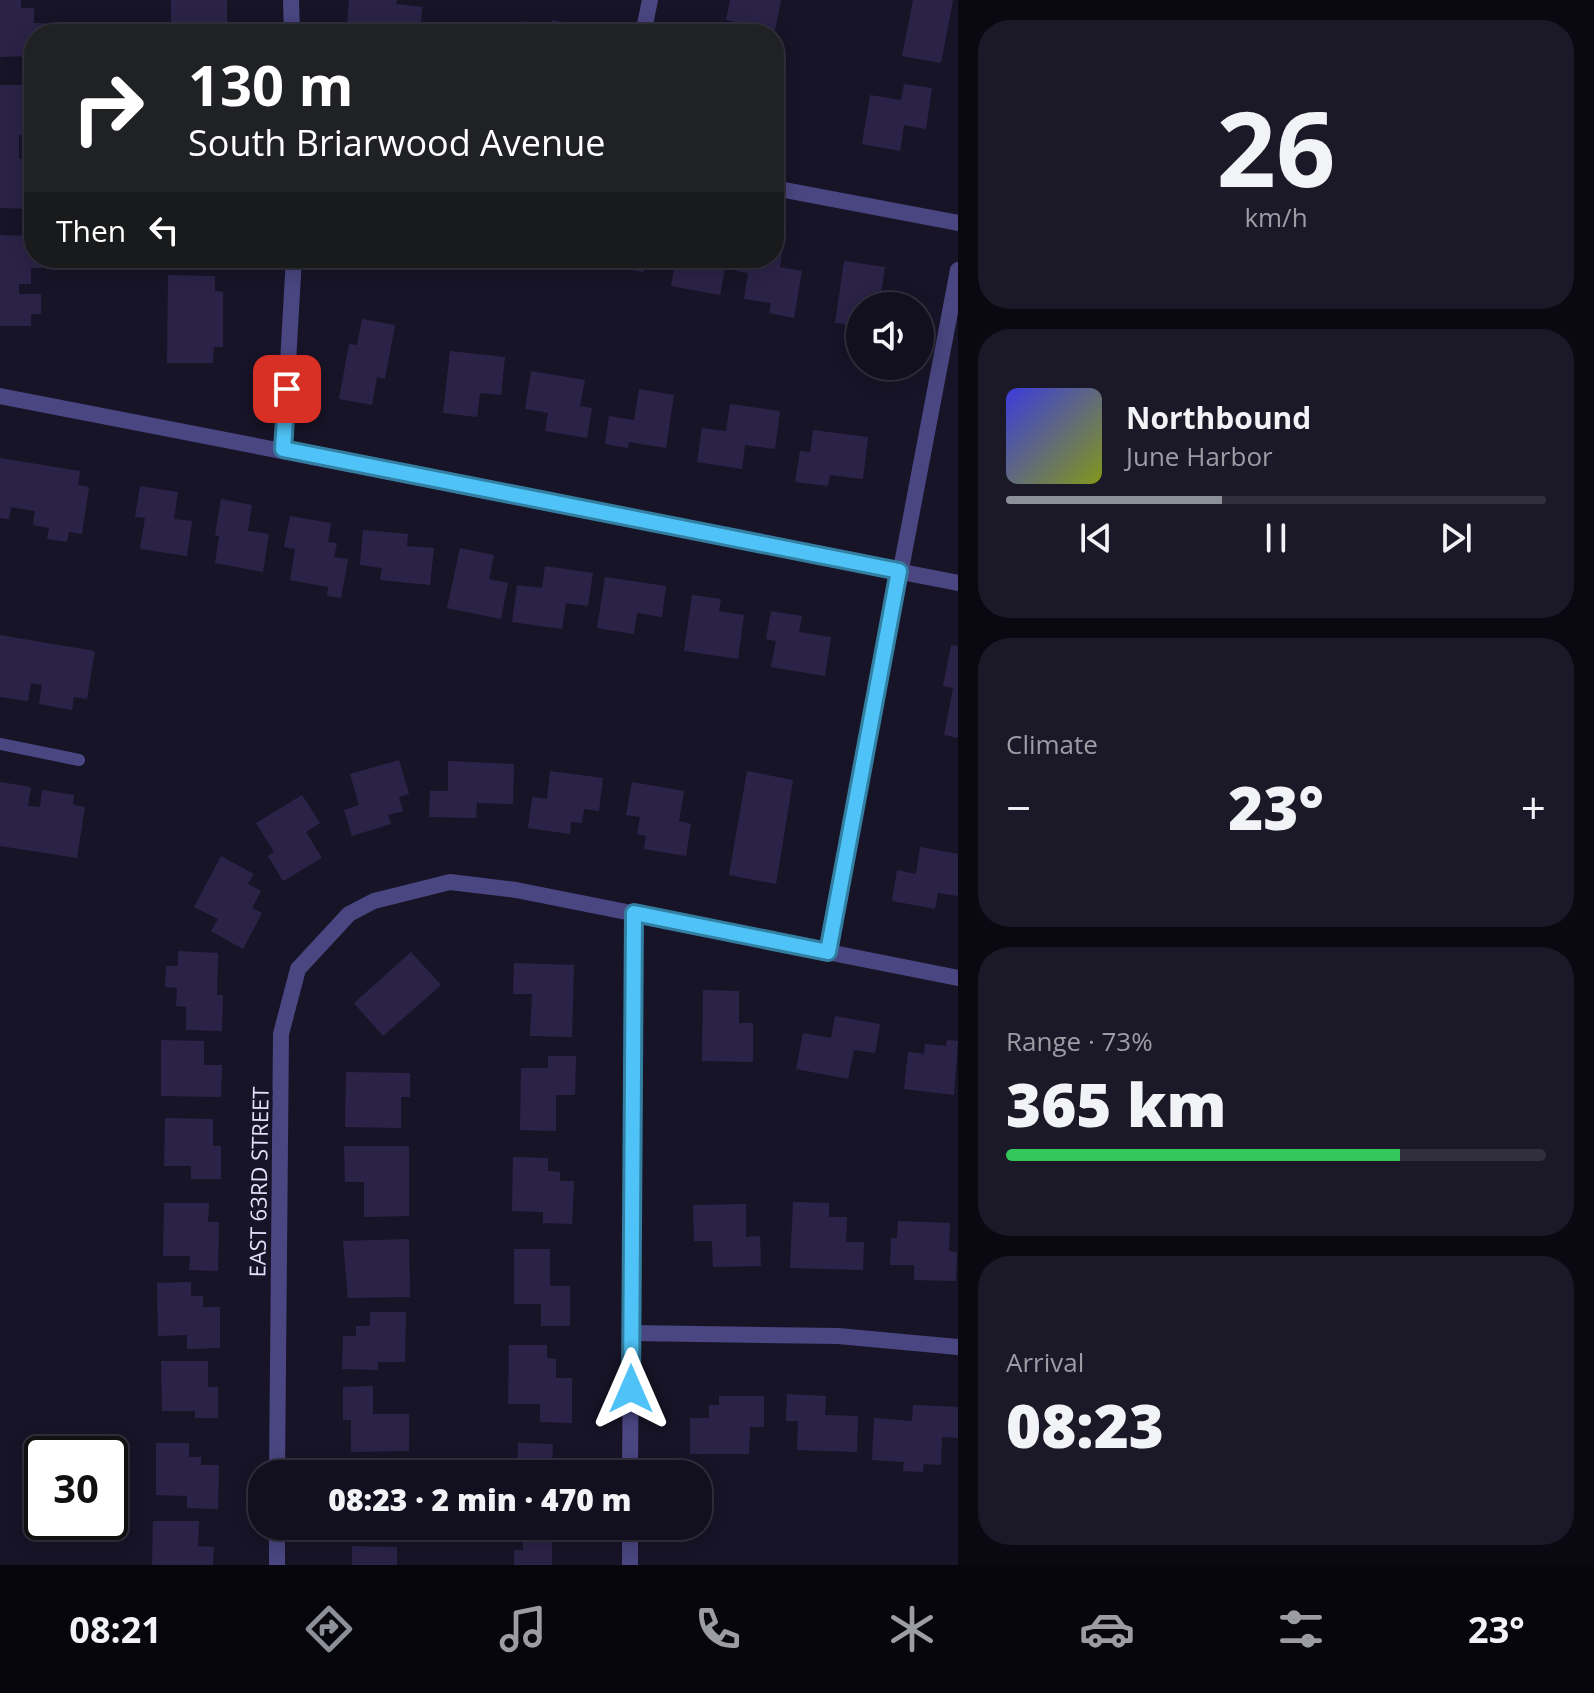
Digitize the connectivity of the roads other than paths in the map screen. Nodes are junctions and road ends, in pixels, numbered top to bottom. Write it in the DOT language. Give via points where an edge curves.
graph roads {
  1 [pos="291,0"];
  2 [pos="650,0"];
  3 [pos="292,24"];
  4 [pos="645,24"];
  5 [pos="784,190"];
  6 [pos="958,223"];
  7 [pos="293,268"];
  8 [pos="958,270"];
  9 [pos="0,396"];
  10 [pos="283,449"];
  11 [pos="899,571"];
  12 [pos="958,583"];
  13 [pos="0,744"];
  14 [pos="79,760"];
  15 [pos="634,913"];
  16 [pos="828,952"];
  17 [pos="958,978"];
  18 [pos="631,1333"];
  19 [pos="958,1347"];
  20 [pos="277,1460"];
  21 [pos="630,1460"];
  22 [pos="277,1540"];
  23 [pos="630,1540"];
  24 [pos="277,1565"];
  25 [pos="630,1565"];
  1 -- 3 [label="street"];
  2 -- 4 [label="street"];
  5 -- 6 [label="street"];
  7 -- 10 [label="street"];
  8 -- 11 [label="street"];
  9 -- 10 [label="street"];
  10 -- 11 [label="street"];
  11 -- 12 [label="street"];
  11 -- 16 [label="street"];
  13 -- 14 [label="lane"];
  15 -- 16 [label="street"];
  15 -- 18 [label="street"];
  15 -- 20 [label="street, EAST 63RD STREET" via="450,882 374,901 349,914 298,969 281,1034"];
  16 -- 17 [label="street"];
  18 -- 19 [label="street" via="838,1336"];
  18 -- 21 [label="street"];
  22 -- 24 [label="street"];
  23 -- 25 [label="street"];
}
